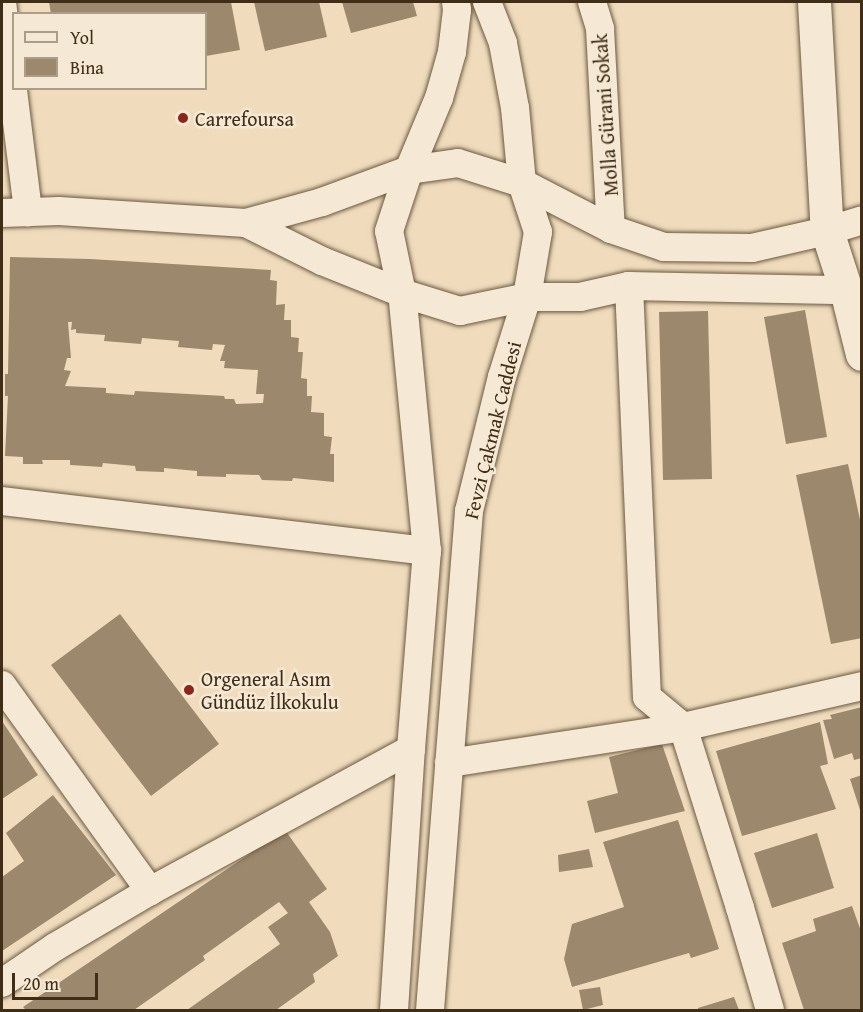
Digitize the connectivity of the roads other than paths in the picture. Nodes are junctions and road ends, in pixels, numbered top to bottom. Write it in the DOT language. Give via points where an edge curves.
graph roads {
  1 [pos="2,2"];
  2 [pos="456,2"];
  3 [pos="487,2"];
  4 [pos="592,2"];
  5 [pos="813,2"];
  6 [pos="409,170"];
  7 [pos="522,183"];
  8 [pos="15,212"];
  9 [pos="861,220"];
  10 [pos="246,223"];
  11 [pos="612,229"];
  12 [pos="827,231"];
  13 [pos="629,286"];
  14 [pos="846,290"];
  15 [pos="402,293"];
  16 [pos="527,297"];
  17 [pos="861,354"];
  18 [pos="2,501"];
  19 [pos="428,551"];
  20 [pos="2,685"];
  21 [pos="861,686"];
  22 [pos="683,728"];
  23 [pos="411,749"];
  24 [pos="449,763"];
  25 [pos="150,891"];
  26 [pos="2,983"];
  27 [pos="394,1011"];
  28 [pos="429,1011"];
  29 [pos="770,1011"];
  1 -- 8 [label="street"];
  2 -- 6 [label="street" via="452,52 439,98"];
  3 -- 7 [label="street, Fevzi Çakmak Caddesi" via="505,54"];
  4 -- 11 [label="street, Molla Gürani Sokak" via="600,29"];
  5 -- 12 [label="main road"];
  6 -- 7 [label="street" via="458,163"];
  6 -- 10 [label="street" via="322,202"];
  6 -- 15 [label="street" via="389,231"];
  7 -- 11 [label="street"];
  7 -- 16 [label="street, Fevzi Çakmak Caddesi" via="538,232"];
  8 -- 10 [label="street" via="59,211"];
  9 -- 12 [label="street"];
  10 -- 15 [label="street" via="322,261"];
  11 -- 12 [label="street" via="664,247 752,248"];
  12 -- 14 [label="main road"];
  13 -- 14 [label="street"];
  13 -- 16 [label="street" via="580,297"];
  13 -- 22 [label="street" via="647,697"];
  14 -- 17 [label="main road"];
  15 -- 16 [label="street" via="460,311"];
  15 -- 19 [label="street"];
  16 -- 24 [label="street, Fevzi Çakmak Caddesi" via="502,377 469,511"];
  18 -- 19 [label="street"];
  19 -- 23 [label="street"];
  20 -- 25 [label="street"];
  21 -- 22 [label="street"];
  22 -- 24 [label="street"];
  22 -- 29 [label="street"];
  23 -- 25 [label="street"];
  23 -- 27 [label="street"];
  24 -- 28 [label="street, Fevzi Çakmak Caddesi"];
  25 -- 26 [label="street"];
}
